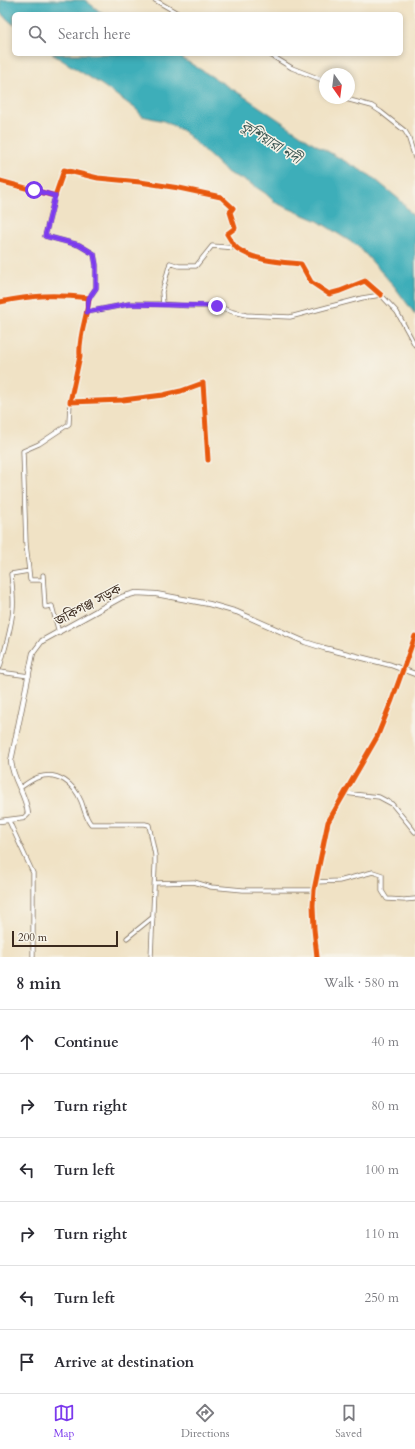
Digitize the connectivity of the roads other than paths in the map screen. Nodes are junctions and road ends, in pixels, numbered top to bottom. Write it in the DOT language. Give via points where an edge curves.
graph roads {
  1 [pos="156,0"];
  2 [pos="176,12"];
  3 [pos="272,56"];
  4 [pos="319,79"];
  5 [pos="355,101"];
  6 [pos="415,158"];
  7 [pos="0,181"];
  8 [pos="55,196"];
  9 [pos="237,248"];
  10 [pos="382,296"];
  11 [pos="89,298"];
  12 [pos="0,302"];
  13 [pos="163,304"];
  14 [pos="87,312"];
  15 [pos="415,344"];
  16 [pos="70,402"];
  17 [pos="208,460"];
  18 [pos="29,571"];
  19 [pos="43,574"];
  20 [pos="43,580"];
  21 [pos="59,633"];
  22 [pos="415,636"];
  23 [pos="0,666"];
  24 [pos="404,670"];
  25 [pos="0,672"];
  26 [pos="415,674"];
  27 [pos="29,676"];
  28 [pos="20,788"];
  29 [pos="344,794"];
  30 [pos="0,821"];
  31 [pos="9,821"];
  32 [pos="415,832"];
  33 [pos="316,882"];
  34 [pos="154,883"];
  35 [pos="314,890"];
  36 [pos="415,899"];
  37 [pos="153,917"];
  38 [pos="127,938"];
  39 [pos="33,957"];
  40 [pos="151,957"];
  41 [pos="317,957"];
  1 -- 2 [label="street"];
  3 -- 4 [label="street" via="292,68"];
  5 -- 6 [label="street" via="372,106 405,131"];
  7 -- 8 [label="street"];
  8 -- 9 [label="street" via="64,170 98,178 161,185 221,197 233,208 230,212 235,228 226,234"];
  8 -- 11 [label="street" via="45,236 79,245 94,254 96,288"];
  9 -- 10 [label="street" via="253,256 301,264 311,282 329,294 365,281"];
  9 -- 13 [label="street" via="212,246 196,266 170,263 162,292"];
  10 -- 13 [label="street" via="362,298 290,317 246,315 217,306"];
  10 -- 15 [label="street" via="397,312"];
  11 -- 12 [label="street" via="33,296"];
  11 -- 14 [label="street"];
  13 -- 14 [label="street" via="129,304"];
  14 -- 16 [label="street"];
  16 -- 17 [label="street" via="163,395 203,383"];
  16 -- 18 [label="street" via="69,424 39,444 23,451"];
  18 -- 20 [label="street" via="30,580"];
  18 -- 23 [label="street" via="11,574 13,609"];
  19 -- 20 [label="street"];
  20 -- 21 [label="street" via="45,607 52,606"];
  21 -- 24 [label="main road, জকিগঞ্জ সড়ক" via="122,597 136,593 156,594 237,612 305,642"];
  21 -- 27 [label="main road, জকিগঞ্জ সড়ক" via="42,641 33,653"];
  22 -- 24 [label="street"];
  24 -- 26 [label="main road, জকিগঞ্জ সড়ক"];
  24 -- 29 [label="street" via="377,737"];
  25 -- 27 [label="street"];
  27 -- 28 [label="main road, জকিগঞ্জ সড়ক" via="11,761 12,772"];
  28 -- 31 [label="main road, জকিগঞ্জ সড়ক" via="27,803 28,814 24,818"];
  28 -- 34 [label="street" via="37,777 58,777 68,782 76,791 91,824 149,826 155,855"];
  29 -- 32 [label="street" via="379,797 392,804"];
  29 -- 33 [label="street" via="328,822"];
  30 -- 31 [label="main road, জকিগঞ্জ সড়ক"];
  31 -- 39 [label="street" via="33,873"];
  33 -- 35 [label="street"];
  33 -- 36 [label="street" via="339,881 373,872 382,875 382,891 387,899"];
  34 -- 35 [label="street" via="194,882 210,887 243,890"];
  34 -- 37 [label="street"];
  35 -- 41 [label="street"];
  37 -- 38 [label="street"];
  37 -- 40 [label="street"];
}
